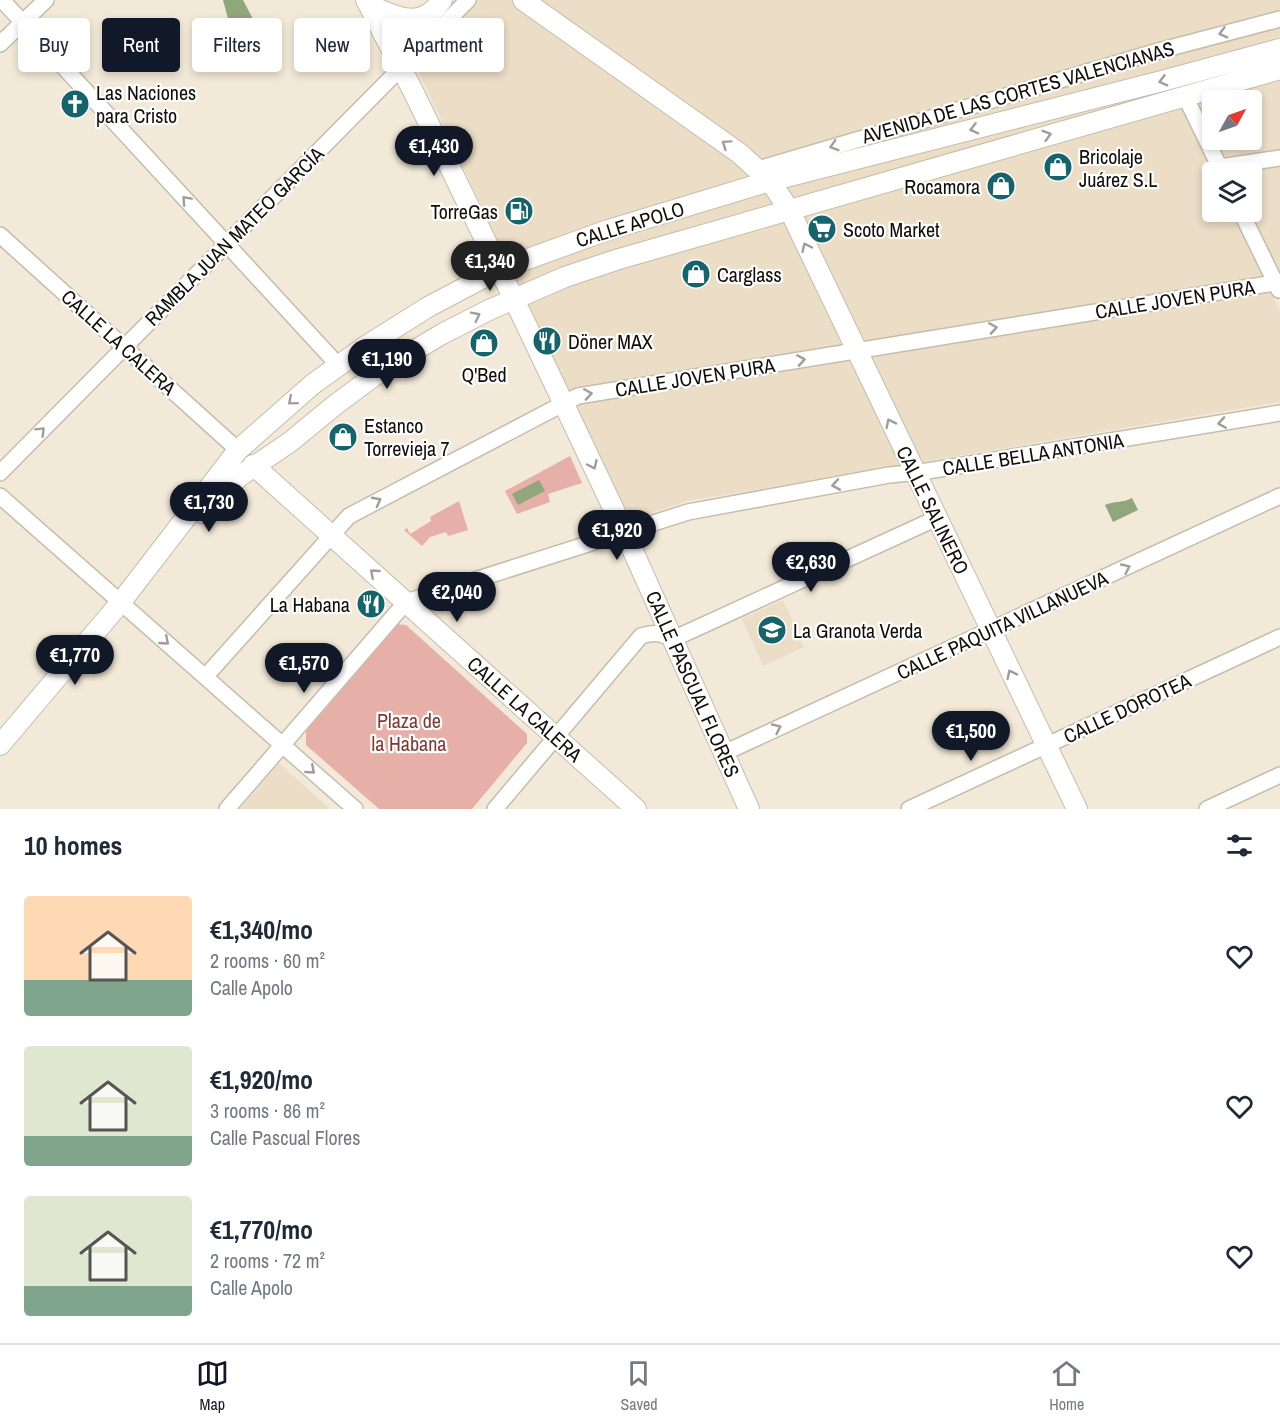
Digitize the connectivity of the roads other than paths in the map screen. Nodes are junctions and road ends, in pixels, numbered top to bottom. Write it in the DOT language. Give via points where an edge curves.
graph roads {
  1 [pos="2,0"];
  2 [pos="46,0"];
  3 [pos="442,0"];
  4 [pos="468,0"];
  5 [pos="523,0"];
  6 [pos="368,2"];
  7 [pos="18,18"];
  8 [pos="26,18"];
  9 [pos="450,18"];
  10 [pos="1280,18"];
  11 [pos="18,26"];
  12 [pos="382,30"];
  13 [pos="0,44"];
  14 [pos="1280,49"];
  15 [pos="1280,69"];
  16 [pos="68,72"];
  17 [pos="397,72"];
  18 [pos="403,72"];
  19 [pos="1185,96"];
  20 [pos="1280,158"];
  21 [pos="1217,162"];
  22 [pos="1260,162"];
  23 [pos="764,175"];
  24 [pos="790,211"];
  25 [pos="1246,222"];
  26 [pos="0,235"];
  27 [pos="226,243"];
  28 [pos="500,269"];
  29 [pos="1279,285"];
  30 [pos="514,298"];
  31 [pos="124,347"];
  32 [pos="855,351"];
  33 [pos="338,365"];
  34 [pos="564,403"];
  35 [pos="1280,413"];
  36 [pos="238,450"];
  37 [pos="253,465"];
  38 [pos="0,473"];
  39 [pos="915,473"];
  40 [pos="0,496"];
  41 [pos="1280,496"];
  42 [pos="936,518"];
  43 [pos="624,531"];
  44 [pos="330,535"];
  45 [pos="142,575"];
  46 [pos="121,602"];
  47 [pos="406,602"];
  48 [pos="990,630"];
  49 [pos="1280,638"];
  50 [pos="673,639"];
  51 [pos="206,676"];
  52 [pos="556,737"];
  53 [pos="282,744"];
  54 [pos="0,745"];
  55 [pos="1046,746"];
  56 [pos="724,753"];
  57 [pos="1280,775"];
  58 [pos="227,809"];
  59 [pos="356,809"];
  60 [pos="495,809"];
  61 [pos="636,809"];
  62 [pos="749,809"];
  63 [pos="909,809"];
  64 [pos="1077,809"];
  65 [pos="1207,809"];
  1 -- 7 [label="street"];
  2 -- 8 [label="street"];
  3 -- 6 [label="main road" via="425,16 413,20 400,19"];
  4 -- 9 [label="street, RAMBLA JUAN MATEO GARCÍA"];
  23 -- 5 [label="main road, CALLE SALINERO, one-way" via="739,153"];
  6 -- 12 [label="main road, CALLE PASCUAL FLORES"];
  10 -- 23 [label="street, AVENIDA DE LAS CORTES VALENCIANAS, one-way" via="1162,50"];
  11 -- 13 [label="street"];
  14 -- 23 [label="main road, AVENIDA DE LAS CORTES VALENCIANAS, one-way" via="1152,84"];
  15 -- 19 [label="main road"];
  27 -- 16 [label="street, one-way"];
  17 -- 27 [label="street, RAMBLA JUAN MATEO GARCÍA"];
  18 -- 28 [label="main road, CALLE PASCUAL FLORES"];
  19 -- 21 [label="street"];
  24 -- 19 [label="main road, one-way"];
  20 -- 22 [label="street"];
  23 -- 24 [label="main road, CALLE SALINERO"];
  23 -- 28 [label="main road, CALLE APOLO"];
  24 -- 30 [label="main road, CALLE APOLO" via="619,259"];
  32 -- 24 [label="main road, CALLE SALINERO, one-way"];
  25 -- 29 [label="street"];
  26 -- 31 [label="street, CALLE LA CALERA"];
  27 -- 31 [label="street, RAMBLA JUAN MATEO GARCÍA"];
  27 -- 33 [label="street"];
  28 -- 30 [label="main road, CALLE PASCUAL FLORES"];
  28 -- 33 [label="main road, CALLE APOLO" via="428,307"];
  32 -- 29 [label="street, CALLE JOVEN PURA, one-way"];
  30 -- 34 [label="main road, CALLE PASCUAL FLORES"];
  37 -- 30 [label="main road, CALLE APOLO, one-way" via="290,442 385,368"];
  31 -- 36 [label="street, CALLE LA CALERA"];
  38 -- 31 [label="street, RAMBLA JUAN MATEO GARCÍA, one-way"];
  34 -- 32 [label="street, CALLE JOVEN PURA, one-way" via="578,396"];
  39 -- 32 [label="main road, CALLE SALINERO, one-way"];
  33 -- 36 [label="main road, CALLE APOLO, one-way"];
  34 -- 43 [label="main road, CALLE PASCUAL FLORES, one-way"];
  44 -- 34 [label="street, CALLE JOVEN PURA, one-way" via="348,516"];
  35 -- 39 [label="street, CALLE BELLA ANTONIA, one-way"];
  36 -- 45 [label="main road, CALLE APOLO"];
  37 -- 44 [label="main road, CALLE LA CALERA"];
  37 -- 45 [label="main road, CALLE APOLO"];
  39 -- 42 [label="main road, CALLE SALINERO"];
  39 -- 43 [label="street, CALLE BELLA ANTONIA, one-way" via="703,508"];
  40 -- 46 [label="street"];
  48 -- 41 [label="street, CALLE PAQUITA VILLANUEVA, one-way"];
  42 -- 48 [label="main road, CALLE SALINERO"];
  42 -- 50 [label="street"];
  43 -- 47 [label="street, CALLE BELLA ANTONIA"];
  43 -- 50 [label="main road, CALLE PASCUAL FLORES"];
  47 -- 44 [label="main road, CALLE LA CALERA, one-way"];
  44 -- 51 [label="street, CALLE JOVEN PURA"];
  45 -- 46 [label="main road, CALLE APOLO"];
  46 -- 51 [label="street, one-way"];
  46 -- 54 [label="main road, CALLE APOLO"];
  47 -- 52 [label="main road, CALLE LA CALERA"];
  47 -- 53 [label="street"];
  55 -- 48 [label="main road, CALLE SALINERO, one-way"];
  56 -- 48 [label="street, CALLE PAQUITA VILLANUEVA, one-way"];
  49 -- 55 [label="street, CALLE DOROTEA"];
  50 -- 52 [label="street" via="662,634 641,636"];
  50 -- 56 [label="main road, CALLE PASCUAL FLORES"];
  51 -- 53 [label="street"];
  52 -- 60 [label="street"];
  52 -- 61 [label="main road, CALLE LA CALERA"];
  53 -- 58 [label="street"];
  53 -- 59 [label="street, one-way"];
  55 -- 63 [label="street, CALLE DOROTEA"];
  55 -- 64 [label="main road, CALLE SALINERO"];
  56 -- 62 [label="main road, CALLE PASCUAL FLORES"];
  57 -- 65 [label="street"];
}
